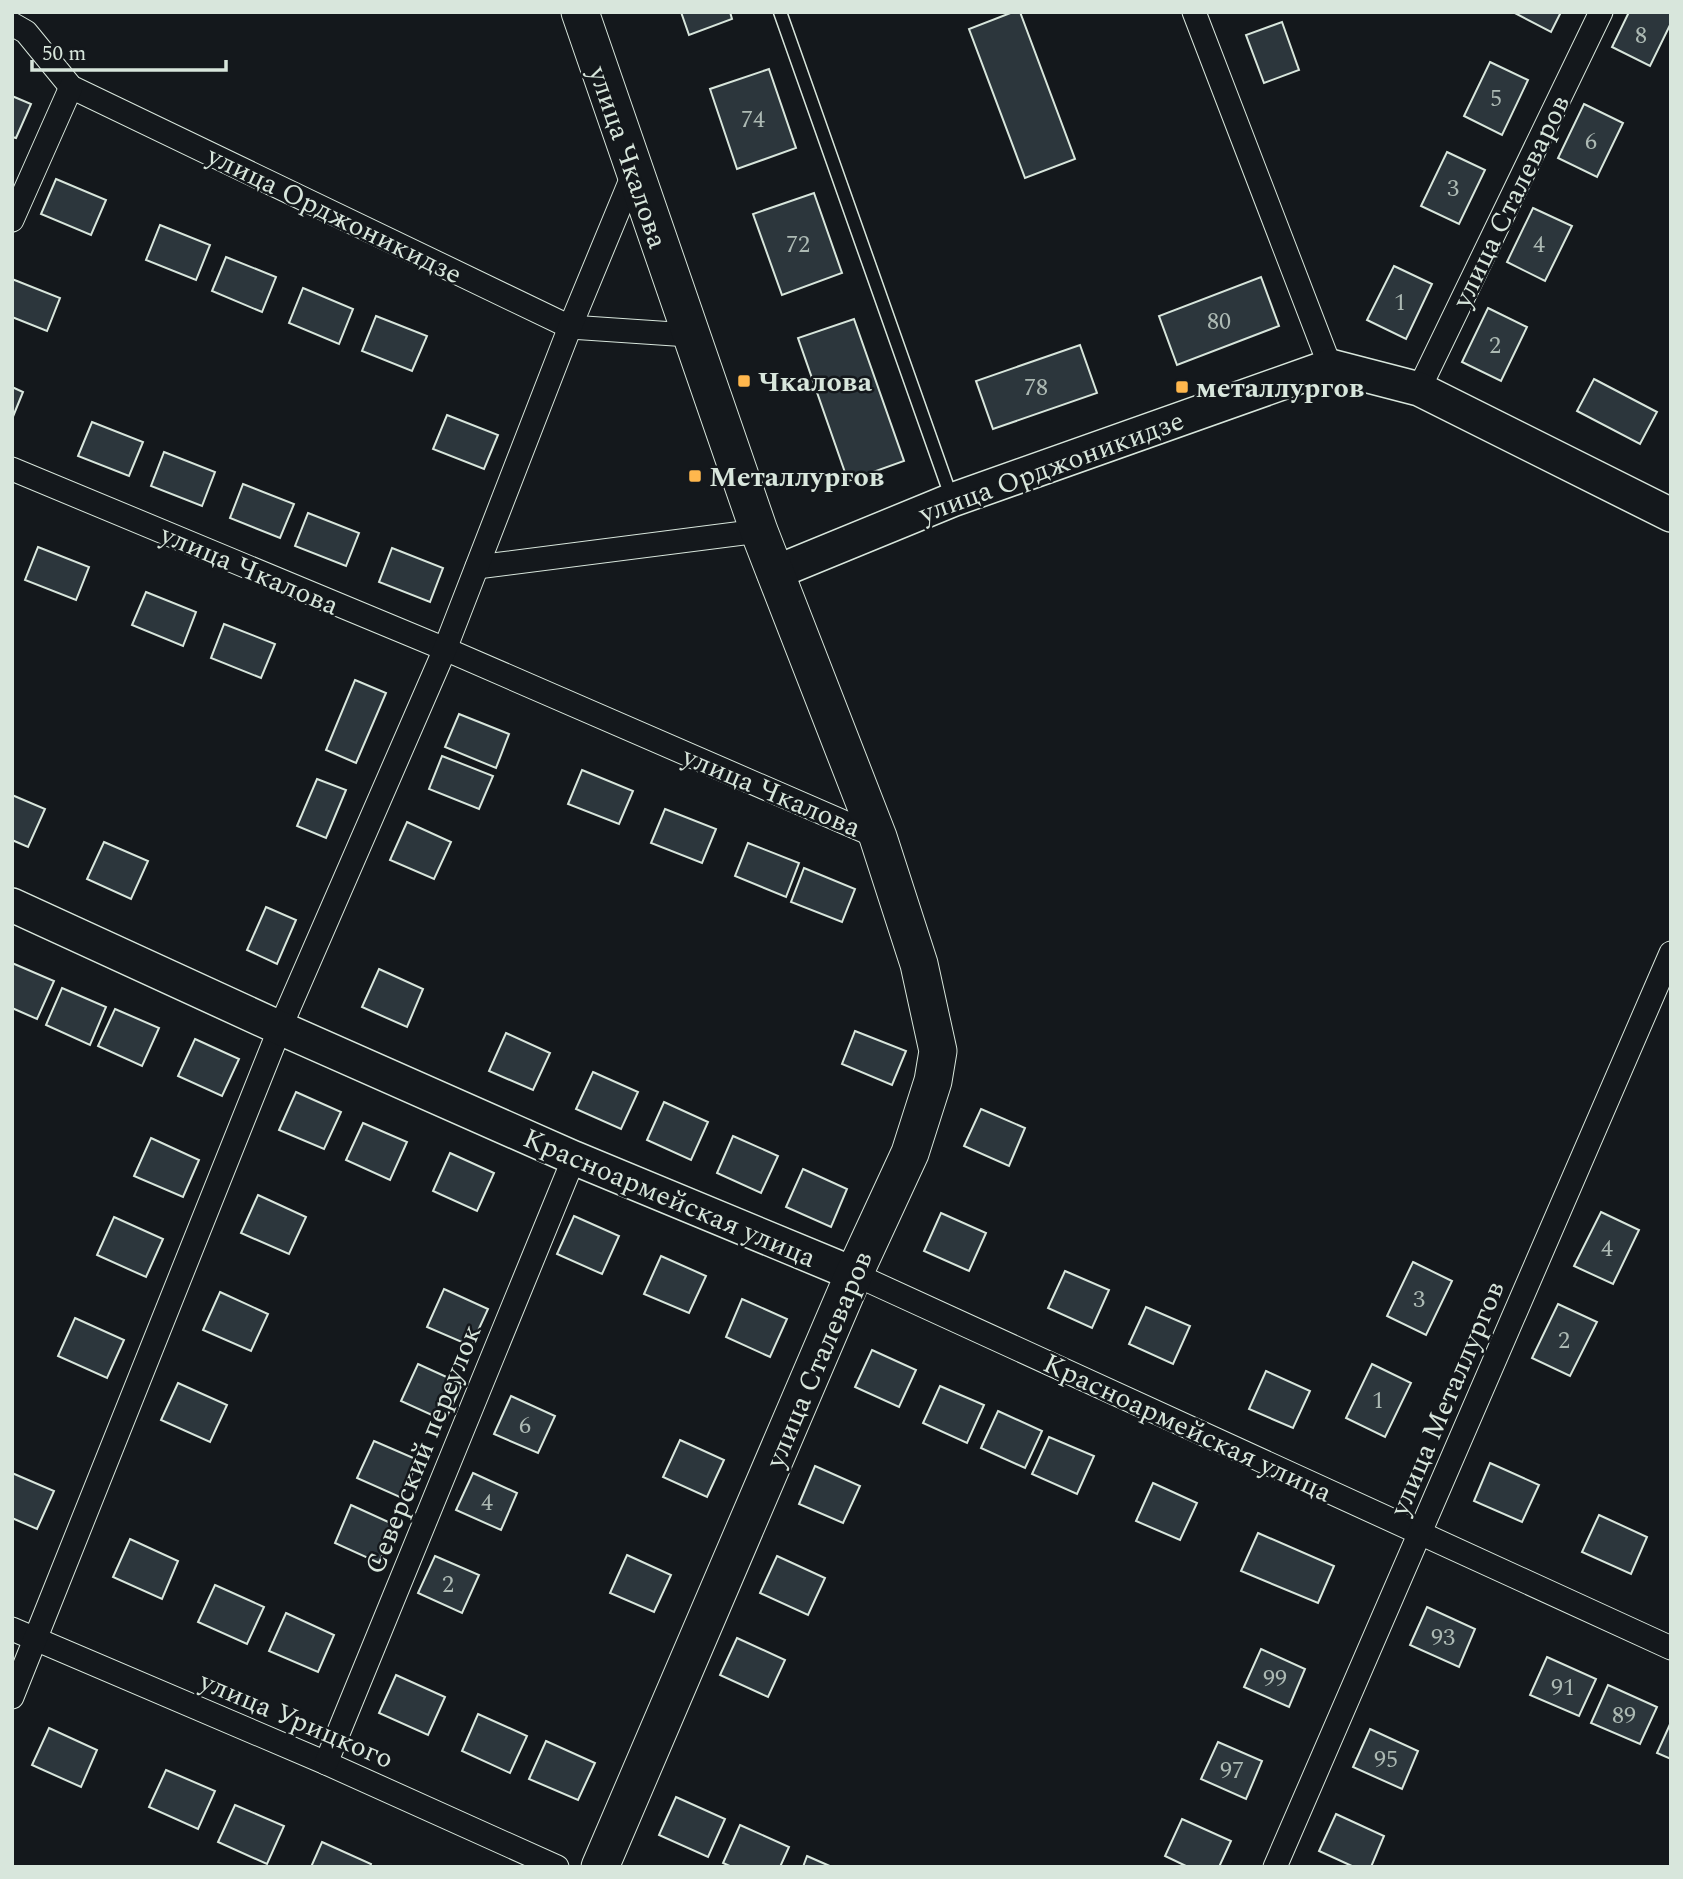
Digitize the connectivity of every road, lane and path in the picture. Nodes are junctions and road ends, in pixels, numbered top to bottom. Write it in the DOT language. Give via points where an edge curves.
graph roads {
  1 [pos="580,12"];
  2 [pos="780,12"];
  3 [pos="1194,12"];
  4 [pos="1601,12"];
  5 [pos="12,24"];
  6 [pos="71,87"];
  7 [pos="635,170"];
  8 [pos="12,220"];
  9 [pos="570,327"];
  10 [pos="689,335"];
  11 [pos="1330,366"];
  12 [pos="1419,389"];
  13 [pos="12,469"];
  14 [pos="952,500"];
  15 [pos="1671,515"];
  16 [pos="759,531"];
  17 [pos="477,567"];
  18 [pos="774,573"];
  19 [pos="445,649"];
  20 [pos="878,837"];
  21 [pos="12,905"];
  22 [pos="1671,953"];
  23 [pos="1661,998"];
  24 [pos="280,1028"];
  25 [pos="574,1158"];
  26 [pos="854,1274"];
  27 [pos="1420,1534"];
  28 [pos="12,1629"];
  29 [pos="34,1638"];
  30 [pos="1671,1648"];
  31 [pos="12,1697"];
  32 [pos="326,1763"];
  33 [pos="557,1867"];
  34 [pos="600,1867"];
  35 [pos="1275,1867"];
  1 -- 7 [label="main road, улица Чкалова"];
  2 -- 14 [label="lane"];
  3 -- 11 [label="street"];
  4 -- 12 [label="street, улица Сталеваров"];
  5 -- 6 [label="street, улица Орджоникидзе" via="26,32"];
  6 -- 8 [label="street"];
  6 -- 9 [label="street, улица Орджоникидзе"];
  7 -- 9 [label="street"];
  7 -- 10 [label="main road, улица Чкалова"];
  9 -- 10 [label="street, улица Орджоникидзе"];
  9 -- 17 [label="street"];
  10 -- 16 [label="main road, улица Чкалова"];
  11 -- 12 [label="main road"];
  11 -- 14 [label="main road, улица Орджоникидзе"];
  12 -- 15 [label="main road"];
  13 -- 19 [label="street, улица Чкалова"];
  14 -- 18 [label="main road, улица Орджоникидзе"];
  16 -- 17 [label="street"];
  16 -- 18 [label="main road, улица Чкалова"];
  17 -- 19 [label="street"];
  18 -- 20 [label="main road, улица Чкалова"];
  19 -- 20 [label="street, улица Чкалова"];
  19 -- 24 [label="street"];
  20 -- 26 [label="main road, улица Сталеваров" via="919,964 937,1051 933,1081 910,1153"];
  21 -- 24 [label="main road, Красноармейская улица"];
  22 -- 23 [label="street, улица Металлургов"];
  23 -- 27 [label="street, улица Металлургов"];
  24 -- 25 [label="main road, Красноармейская улица"];
  24 -- 29 [label="street"];
  25 -- 26 [label="main road, Красноармейская улица"];
  25 -- 32 [label="street, Северский переулок"];
  26 -- 27 [label="street, Красноармейская улица"];
  26 -- 34 [label="main road, улица Сталеваров"];
  27 -- 30 [label="street, Красноармейская улица"];
  27 -- 35 [label="street, улица Металлургов"];
  28 -- 29 [label="street, улица Урицкого"];
  29 -- 31 [label="street"];
  29 -- 32 [label="street, улица Урицкого"];
  32 -- 33 [label="street, улица Урицкого"];
}
